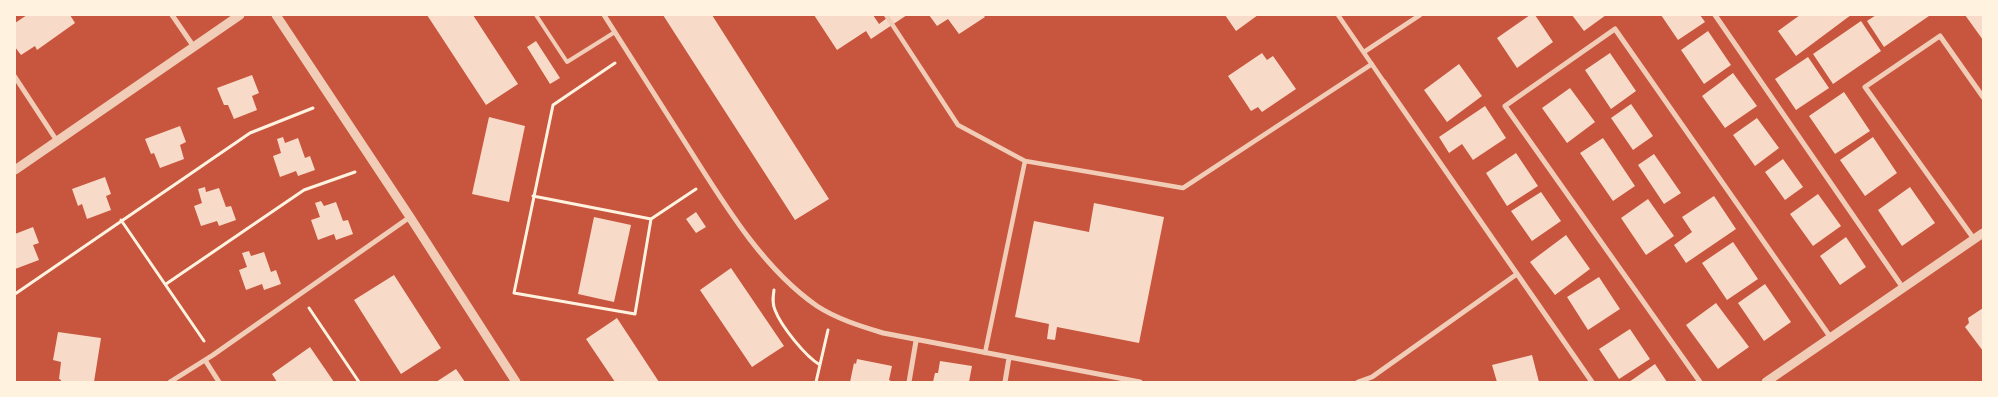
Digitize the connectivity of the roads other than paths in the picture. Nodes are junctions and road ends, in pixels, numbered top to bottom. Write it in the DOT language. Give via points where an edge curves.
graph roads {
  1 [pos="172,15"];
  2 [pos="240,15"];
  3 [pos="276,15"];
  4 [pos="536,15"];
  5 [pos="604,15"];
  6 [pos="886,15"];
  7 [pos="1338,15"];
  8 [pos="1420,15"];
  9 [pos="1715,15"];
  10 [pos="615,32"];
  11 [pos="194,47"];
  12 [pos="1364,52"];
  13 [pos="1372,64"];
  14 [pos="15,77"];
  15 [pos="1384,82"];
  16 [pos="1983,97"];
  17 [pos="57,141"];
  18 [pos="1025,161"];
  19 [pos="15,170"];
  20 [pos="410,217"];
  21 [pos="1983,233"];
  22 [pos="1974,239"];
  23 [pos="1517,274"];
  24 [pos="1902,288"];
  25 [pos="1831,338"];
  26 [pos="916,341"];
  27 [pos="985,353"];
  28 [pos="1009,358"];
  29 [pos="205,360"];
  30 [pos="170,382"];
  31 [pos="219,382"];
  32 [pos="516,382"];
  33 [pos="908,382"];
  34 [pos="1005,382"];
  35 [pos="1140,382"];
  36 [pos="1358,382"];
  37 [pos="1592,382"];
  38 [pos="1700,382"];
  39 [pos="1766,382"];
  1 -- 11 [label="street"];
  2 -- 11 [label="street"];
  3 -- 20 [label="street"];
  4 -- 10 [label="lane" via="567,62"];
  5 -- 10 [label="street"];
  6 -- 18 [label="street" via="958,125"];
  7 -- 12 [label="street"];
  8 -- 12 [label="street"];
  9 -- 24 [label="street"];
  10 -- 26 [label="street" via="709,180 782,277 832,315"];
  11 -- 17 [label="street"];
  12 -- 13 [label="street"];
  13 -- 15 [label="street"];
  13 -- 18 [label="street" via="1183,188"];
  14 -- 17 [label="street"];
  15 -- 23 [label="street"];
  16 -- 22 [label="street" via="1940,36 1865,87"];
  17 -- 19 [label="street"];
  18 -- 27 [label="street"];
  20 -- 29 [label="street"];
  20 -- 32 [label="street"];
  21 -- 22 [label="street"];
  22 -- 24 [label="street"];
  23 -- 36 [label="street" via="1372,376"];
  23 -- 37 [label="street"];
  24 -- 25 [label="street"];
  25 -- 38 [label="street" via="1615,29 1505,106"];
  25 -- 39 [label="street"];
  26 -- 27 [label="street"];
  26 -- 33 [label="street"];
  27 -- 28 [label="street"];
  28 -- 34 [label="street"];
  28 -- 35 [label="street"];
  29 -- 30 [label="street"];
  29 -- 31 [label="street"];
}
